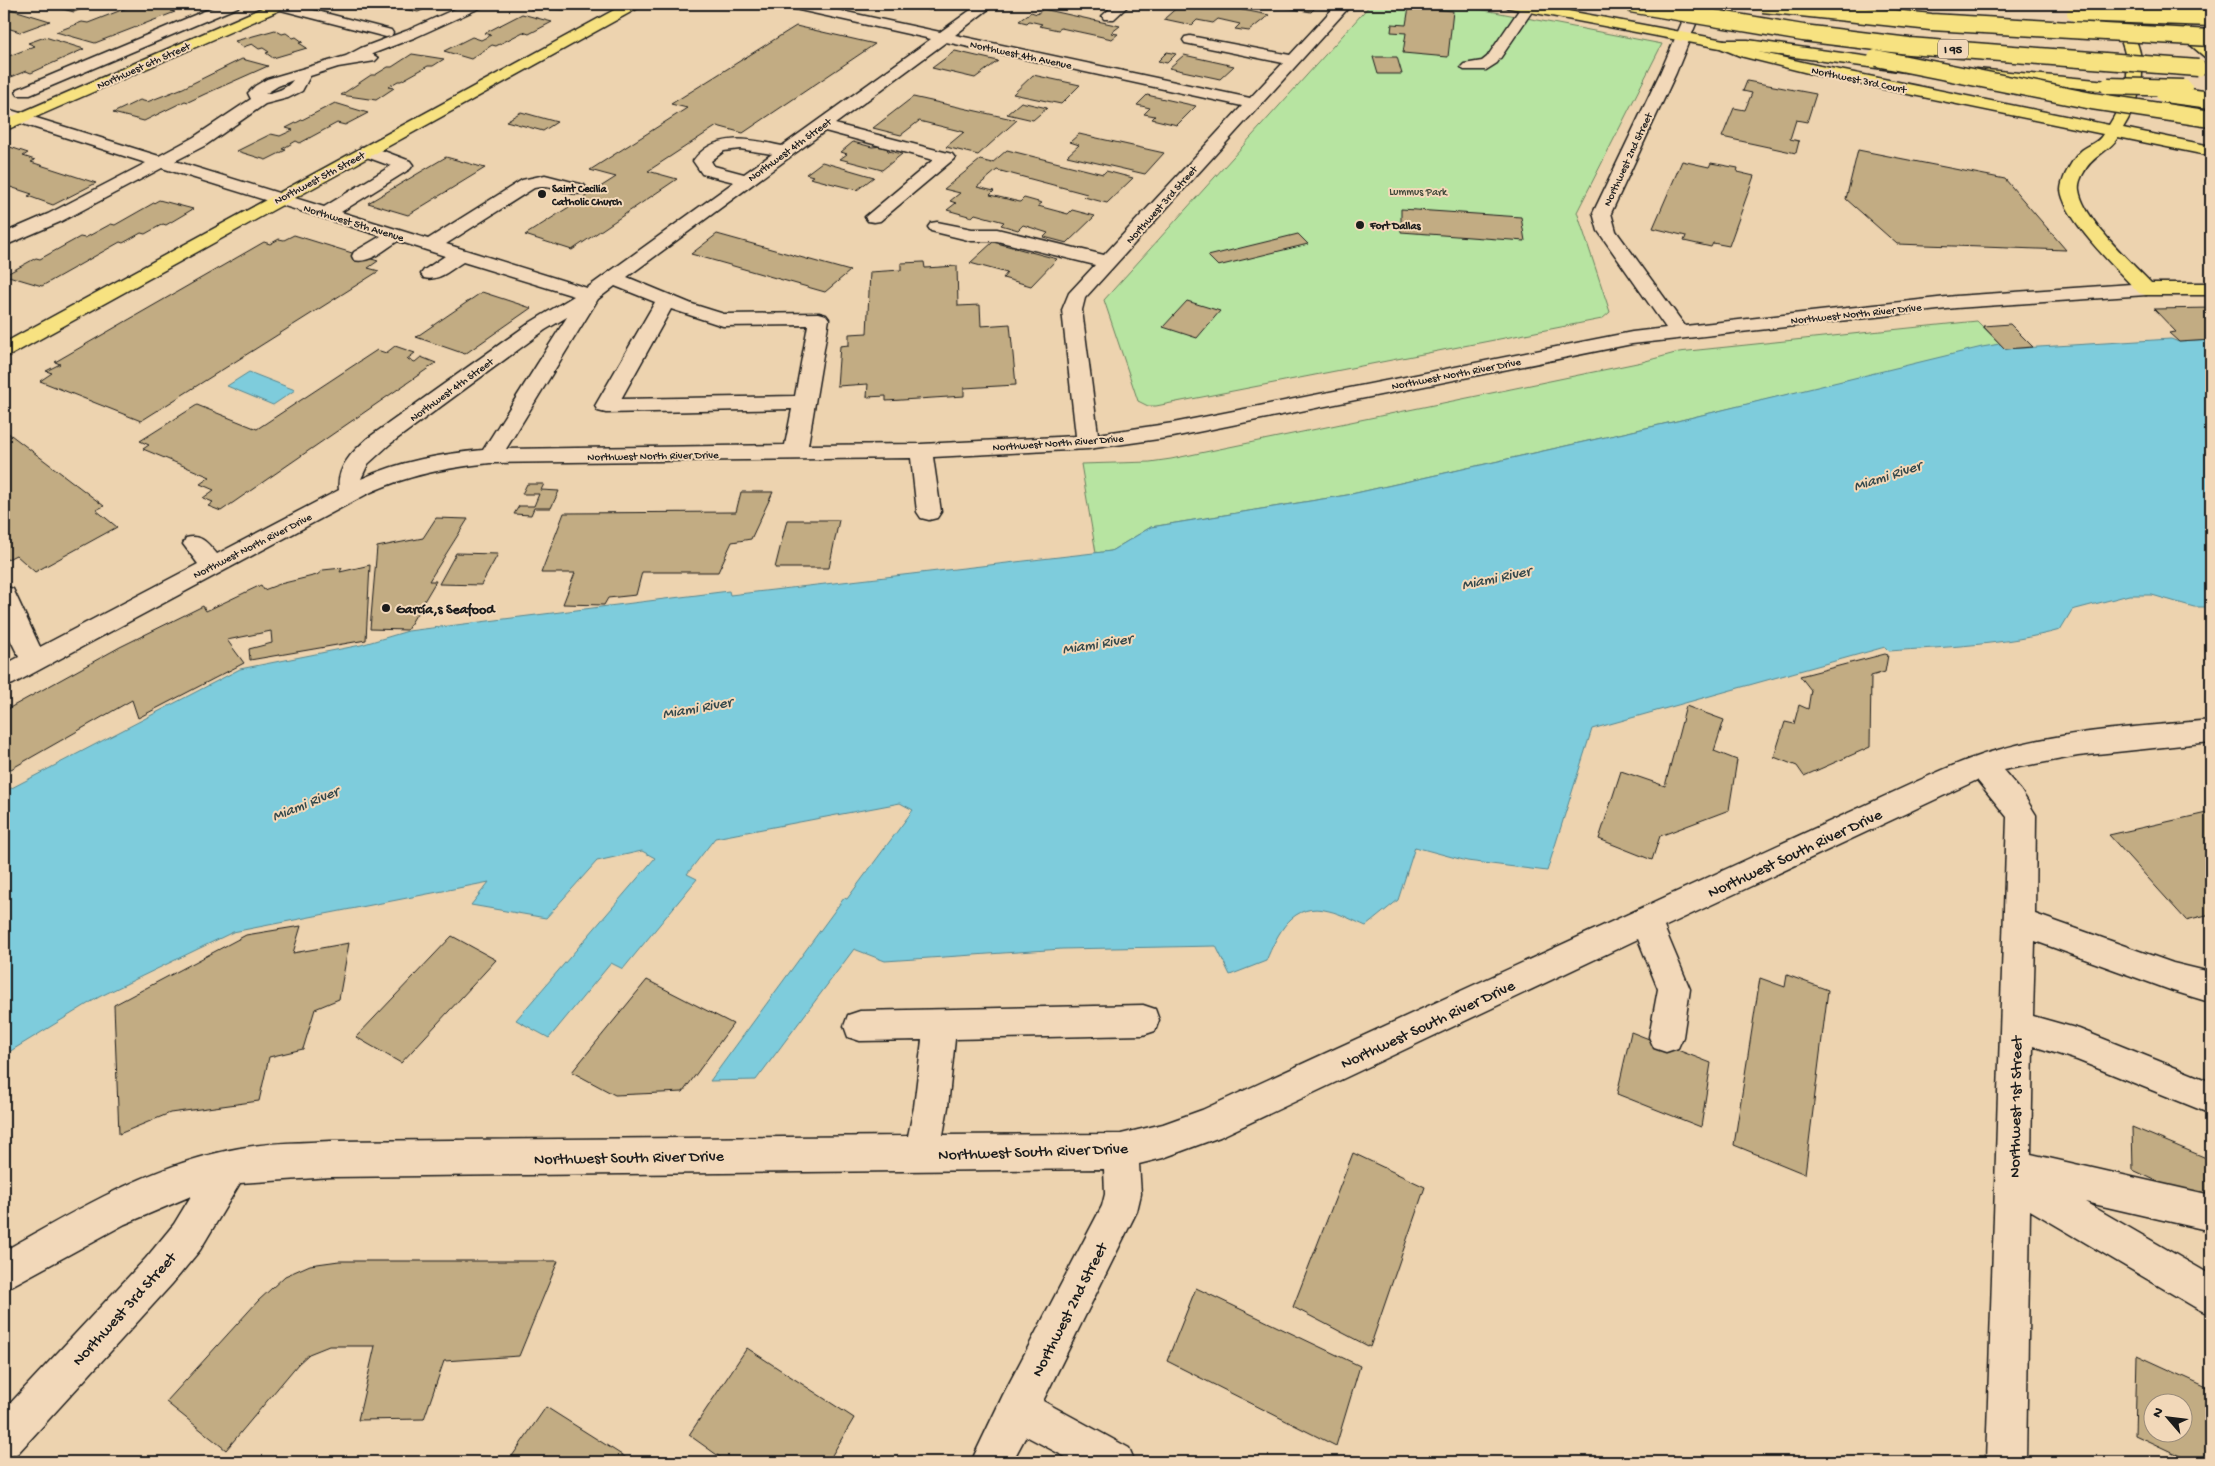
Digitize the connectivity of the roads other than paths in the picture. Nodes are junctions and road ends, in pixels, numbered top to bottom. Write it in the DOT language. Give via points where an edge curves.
graph roads {
  1 [pos="233,4"];
  2 [pos="280,4"];
  3 [pos="477,4"];
  4 [pos="635,4"];
  5 [pos="790,4"];
  6 [pos="988,4"];
  7 [pos="1123,4"];
  8 [pos="1345,4"];
  9 [pos="1509,4"];
  10 [pos="1630,4"];
  11 [pos="1698,4"];
  12 [pos="1763,4"];
  13 [pos="2108,4"];
  14 [pos="2149,4"];
  15 [pos="1528,7"];
  16 [pos="246,11"];
  17 [pos="2058,12"];
  18 [pos="1109,16"];
  19 [pos="1709,18"];
  20 [pos="2211,18"];
  21 [pos="386,33"];
  22 [pos="1684,36"];
  23 [pos="942,37"];
  24 [pos="2211,38"];
  25 [pos="1190,40"];
  26 [pos="1724,44"];
  27 [pos="2211,55"];
  28 [pos="1293,60"];
  29 [pos="1469,68"];
  30 [pos="2207,68"];
  31 [pos="2108,86"];
  32 [pos="2211,90"];
  33 [pos="24,92"];
  34 [pos="2211,100"];
  35 [pos="1253,104"];
  36 [pos="4,114"];
  37 [pos="2050,118"];
  38 [pos="21,119"];
  39 [pos="2211,119"];
  40 [pos="822,125"];
  41 [pos="4,126"];
  42 [pos="2113,131"];
  43 [pos="367,151"];
  44 [pos="2211,151"];
  45 [pos="785,152"];
  46 [pos="2089,153"];
  47 [pos="161,161"];
  48 [pos="747,180"];
  49 [pos="578,189"];
  50 [pos="279,199"];
  51 [pos="326,213"];
  52 [pos="874,218"];
  53 [pos="937,227"];
  54 [pos="395,234"];
  55 [pos="8,235"];
  56 [pos="430,246"];
  57 [pos="460,255"];
  58 [pos="361,256"];
  59 [pos="1108,262"];
  60 [pos="431,274"];
  61 [pos="613,278"];
  62 [pos="2146,289"];
  63 [pos="2211,289"];
  64 [pos="590,295"];
  65 [pos="666,300"];
  66 [pos="1678,332"];
  67 [pos="4,352"];
  68 [pos="804,402"];
  69 [pos="387,435"];
  70 [pos="1088,442"];
  71 [pos="921,451"];
  72 [pos="795,453"];
  73 [pos="490,456"];
  74 [pos="422,465"];
  75 [pos="351,493"];
  76 [pos="929,512"];
  77 [pos="195,544"];
  78 [pos="213,565"];
  79 [pos="4,595"];
  80 [pos="34,660"];
  81 [pos="4,676"];
  82 [pos="2211,731"];
  83 [pos="1982,766"];
  84 [pos="2018,921"];
  85 [pos="1646,922"];
  86 [pos="2211,985"];
  87 [pos="1143,1020"];
  88 [pos="940,1024"];
  89 [pos="860,1026"];
  90 [pos="2016,1026"];
  91 [pos="1666,1037"];
  92 [pos="2211,1098"];
  93 [pos="1121,1151"];
  94 [pos="922,1153"];
  95 [pos="229,1168"];
  96 [pos="2012,1173"];
  97 [pos="2211,1213"];
  98 [pos="4,1271"];
  99 [pos="2211,1296"];
  100 [pos="1017,1409"];
  101 [pos="4,1439"];
  102 [pos="991,1462"];
  103 [pos="1115,1462"];
  104 [pos="2006,1462"];
  1 -- 33 [label="street"];
  2 -- 16 [label="main road, Northwest 6th Street"];
  2 -- 21 [label="street"];
  3 -- 47 [label="street" via="412,34 409,42 389,54 330,63 302,74 296,88 260,100 200,141"];
  4 -- 43 [label="main road, Northwest 5th Street"];
  5 -- 23 [label="street, Northwest 4th Avenue"];
  6 -- 23 [label="street, Northwest 4th Street"];
  7 -- 18 [label="street"];
  8 -- 28 [label="street, Northwest 3rd Street"];
  9 -- 15 [label="main road, Northwest 3rd Court"];
  10 -- 19 [label="main road, I 95, bridge"];
  11 -- 22 [label="street, Northwest 2nd Street"];
  12 -- 24 [label="main road, bridge" via="1948,24"];
  13 -- 42 [label="main road" via="2131,40 2136,67 2130,106"];
  14 -- 27 [label="main road"];
  15 -- 22 [label="main road, Northwest 3rd Court"];
  15 -- 29 [label="street" via="1492,60 1486,65"];
  16 -- 38 [label="main road, Northwest 6th Street"];
  17 -- 20 [label="main road, bridge"];
  19 -- 30 [label="main road, I 95, bridge" via="1909,46"];
  19 -- 39 [label="main road, bridge" via="1812,46 2092,101"];
  22 -- 26 [label="main road, Northwest 3rd Court"];
  22 -- 66 [label="street, Northwest 2nd Street" via="1602,213 1607,230"];
  23 -- 35 [label="street, Northwest 4th Avenue"];
  23 -- 40 [label="street, Northwest 4th Street"];
  25 -- 28 [label="street"];
  26 -- 31 [label="main road" via="1905,67"];
  26 -- 37 [label="main road, Northwest 3rd Court" via="1745,53 1820,71"];
  28 -- 35 [label="street, Northwest 3rd Street"];
  31 -- 32 [label="main road, bridge"];
  31 -- 34 [label="main road, bridge"];
  35 -- 59 [label="street, Northwest 3rd Street"];
  36 -- 38 [label="street, Northwest 5th Avenue"];
  37 -- 42 [label="main road, Northwest 3rd Court"];
  37 -- 46 [label="main road" via="2080,134"];
  38 -- 41 [label="main road, Northwest 6th Street"];
  38 -- 47 [label="street, Northwest 5th Avenue"];
  40 -- 45 [label="street, Northwest 4th Street"];
  40 -- 52 [label="street" via="946,158"];
  42 -- 44 [label="main road, Northwest 3rd Court"];
  42 -- 46 [label="main road" via="2104,144"];
  43 -- 50 [label="main road, Northwest 5th Street"];
  43 -- 51 [label="street" via="404,165"];
  45 -- 48 [label="street, Northwest 4th Street"];
  45 -- 48 [label="street" via="733,144 713,150 702,161 708,170"];
  46 -- 62 [label="main road" via="2070,181 2072,199 2091,227"];
  47 -- 50 [label="street, Northwest 5th Avenue"];
  47 -- 55 [label="street" via="54,218"];
  48 -- 61 [label="street, Northwest 4th Street"];
  49 -- 56 [label="street" via="545,180 528,184"];
  50 -- 51 [label="street, Northwest 5th Avenue"];
  50 -- 67 [label="main road, Northwest 5th Street"];
  51 -- 54 [label="street, Northwest 5th Avenue"];
  53 -- 59 [label="street" via="972,235 997,234"];
  54 -- 56 [label="street, Northwest 5th Avenue"];
  54 -- 58 [label="street"];
  56 -- 57 [label="street, Northwest 5th Avenue"];
  57 -- 60 [label="street"];
  57 -- 64 [label="street, Northwest 5th Avenue"];
  59 -- 70 [label="street, Northwest 3rd Street" via="1076,297 1072,310"];
  61 -- 64 [label="street, Northwest 4th Street"];
  61 -- 65 [label="street"];
  62 -- 63 [label="main road, Northwest North River Drive"];
  62 -- 66 [label="street, Northwest North River Drive" via="2007,297"];
  64 -- 69 [label="street, Northwest 4th Street" via="538,326"];
  64 -- 73 [label="street, Northwest 4th Street"];
  65 -- 68 [label="street" via="723,320 818,319"];
  65 -- 68 [label="street" via="606,406"];
  66 -- 70 [label="street, Northwest North River Drive" via="1622,340 1173,430"];
  68 -- 72 [label="street"];
  69 -- 74 [label="street" via="403,453"];
  69 -- 75 [label="street, Northwest 4th Street" via="358,463 350,477"];
  70 -- 71 [label="street, Northwest North River Drive"];
  71 -- 72 [label="street, Northwest North River Drive"];
  71 -- 76 [label="street"];
  72 -- 73 [label="street, Northwest North River Drive"];
  73 -- 74 [label="street, Northwest North River Drive"];
  74 -- 75 [label="street, Northwest North River Drive" via="381,478"];
  75 -- 78 [label="street, Northwest North River Drive"];
  77 -- 78 [label="street"];
  78 -- 80 [label="street, Northwest North River Drive"];
  79 -- 80 [label="street"];
  80 -- 81 [label="street, Northwest North River Drive"];
  82 -- 83 [label="street, Northwest South River Drive" via="2042,751"];
  83 -- 84 [label="street, Northwest 1st Street" via="2022,815"];
  83 -- 85 [label="street, Northwest South River Drive"];
  84 -- 86 [label="street" via="2173,977"];
  84 -- 90 [label="street, Northwest 1st Street"];
  85 -- 91 [label="street" via="1674,989"];
  85 -- 93 [label="street, Northwest South River Drive" via="1208,1125"];
  87 -- 88 [label="street"];
  88 -- 89 [label="street"];
  88 -- 94 [label="street" via="931,1107"];
  90 -- 92 [label="street" via="2079,1045"];
  90 -- 96 [label="street, Northwest 1st Street"];
  93 -- 94 [label="street, Northwest South River Drive"];
  93 -- 100 [label="street, Northwest 2nd Street" via="1123,1194 1119,1210"];
  94 -- 95 [label="street, Northwest South River Drive" via="330,1159"];
  95 -- 98 [label="street, Northwest South River Drive" via="177,1182 132,1201"];
  95 -- 101 [label="street, Northwest 3rd Street" via="187,1237 165,1264"];
  96 -- 97 [label="street"];
  96 -- 99 [label="street"];
  96 -- 104 [label="street, Northwest 1st Street"];
  100 -- 102 [label="street, Northwest 2nd Street"];
  100 -- 103 [label="street"];
}
